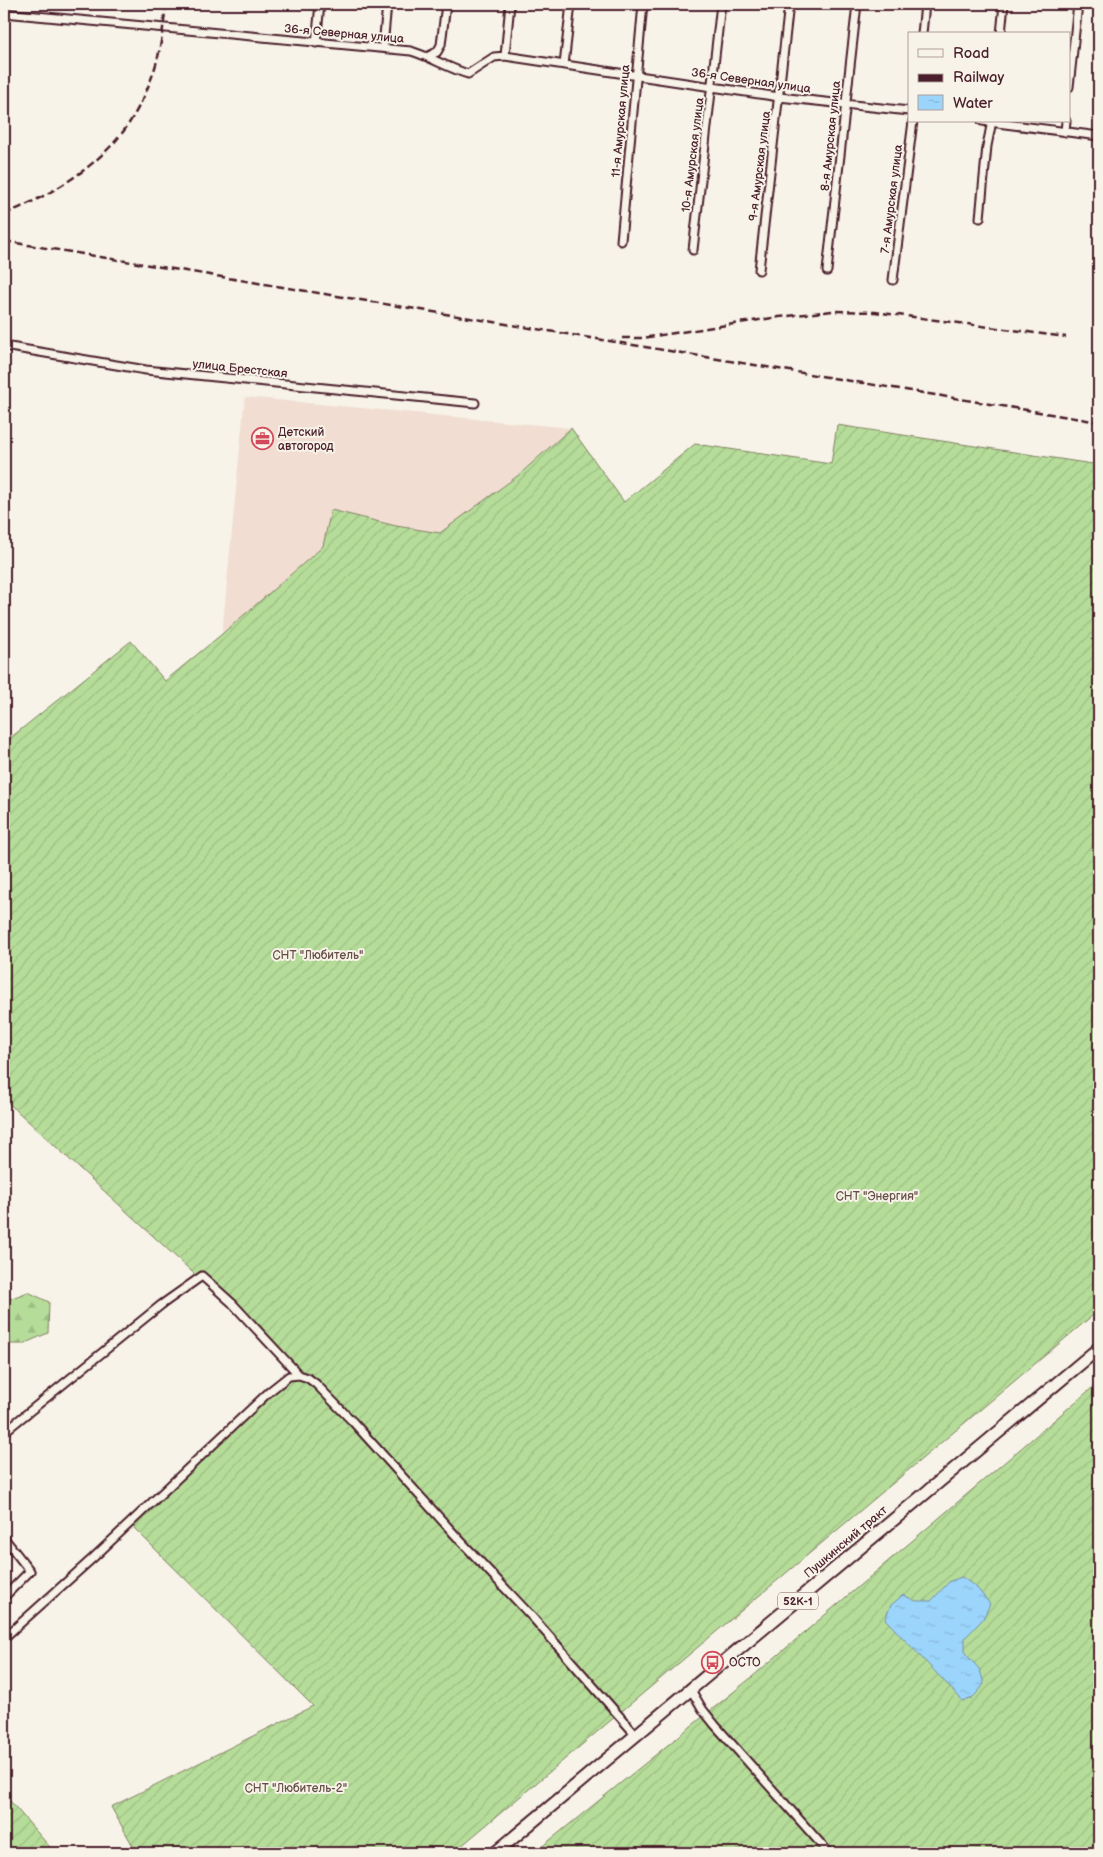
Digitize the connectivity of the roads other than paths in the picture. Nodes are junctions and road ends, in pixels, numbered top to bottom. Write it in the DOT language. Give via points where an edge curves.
graph roads {
  1 [pos="320,4"];
  2 [pos="387,4"];
  3 [pos="446,4"];
  4 [pos="510,4"];
  5 [pos="571,4"];
  6 [pos="644,4"];
  7 [pos="721,4"];
  8 [pos="789,4"];
  9 [pos="857,4"];
  10 [pos="926,4"];
  11 [pos="1004,4"];
  12 [pos="1078,4"];
  13 [pos="4,12"];
  14 [pos="922,32"];
  15 [pos="1001,32"];
  16 [pos="316,42"];
  17 [pos="383,47"];
  18 [pos="429,56"];
  19 [pos="504,56"];
  20 [pos="564,65"];
  21 [pos="637,76"];
  22 [pos="1070,78"];
  23 [pos="712,87"];
  24 [pos="779,97"];
  25 [pos="847,104"];
  26 [pos="908,111"];
  27 [pos="912,122"];
  28 [pos="992,122"];
  29 [pos="1066,122"];
  30 [pos="1065,132"];
  31 [pos="1099,136"];
  32 [pos="980,218"];
  33 [pos="622,241"];
  34 [pos="693,250"];
  35 [pos="759,270"];
  36 [pos="827,271"];
  37 [pos="893,280"];
  38 [pos="4,346"];
  39 [pos="475,403"];
  40 [pos="1099,1348"];
  41 [pos="298,1375"];
  42 [pos="4,1432"];
  43 [pos="4,1538"];
  44 [pos="4,1597"];
  45 [pos="4,1638"];
  46 [pos="691,1690"];
  47 [pos="636,1736"];
  48 [pos="495,1853"];
  49 [pos="829,1853"];
  1 -- 16 [label="street"];
  2 -- 17 [label="street"];
  3 -- 18 [label="street" via="441,45"];
  4 -- 19 [label="street"];
  5 -- 20 [label="street"];
  6 -- 21 [label="street, 11-я Амурская улица"];
  7 -- 23 [label="street, 10-я Амурская улица"];
  8 -- 24 [label="street, 9-я Амурская улица"];
  9 -- 25 [label="street, 8-я Амурская улица"];
  10 -- 14 [label="street"];
  11 -- 15 [label="street"];
  12 -- 22 [label="street"];
  13 -- 16 [label="street, 36-я Северная улица"];
  16 -- 17 [label="street, 36-я Северная улица"];
  17 -- 18 [label="street, 36-я Северная улица"];
  18 -- 19 [label="street, 36-я Северная улица" via="468,74 494,57"];
  19 -- 20 [label="street, 36-я Северная улица"];
  20 -- 21 [label="street, 36-я Северная улица"];
  21 -- 23 [label="street, 36-я Северная улица"];
  21 -- 33 [label="street, 11-я Амурская улица"];
  23 -- 24 [label="street, 36-я Северная улица"];
  23 -- 34 [label="street, 10-я Амурская улица"];
  24 -- 25 [label="street, 36-я Северная улица"];
  24 -- 35 [label="street, 9-я Амурская улица"];
  25 -- 26 [label="street, 36-я Северная улица"];
  25 -- 36 [label="street, 8-я Амурская улица"];
  27 -- 37 [label="street, 7-я Амурская улица"];
  28 -- 30 [label="street"];
  28 -- 32 [label="street" via="986,146"];
  29 -- 30 [label="street"];
  30 -- 31 [label="street"];
  38 -- 39 [label="street, улица Брестская" via="146,370"];
  40 -- 46 [label="main road, Пушкинский тракт / 52К-1"];
  41 -- 42 [label="street" via="232,1303 202,1276 161,1305"];
  41 -- 45 [label="street" via="289,1376 270,1391"];
  41 -- 47 [label="street" via="316,1384 354,1423 529,1612"];
  43 -- 44 [label="street" via="30,1572"];
  46 -- 47 [label="main road, Пушкинский тракт / 52К-1"];
  46 -- 49 [label="street" via="715,1725"];
  47 -- 48 [label="main road, Пушкинский тракт / 52К-1"];
}
